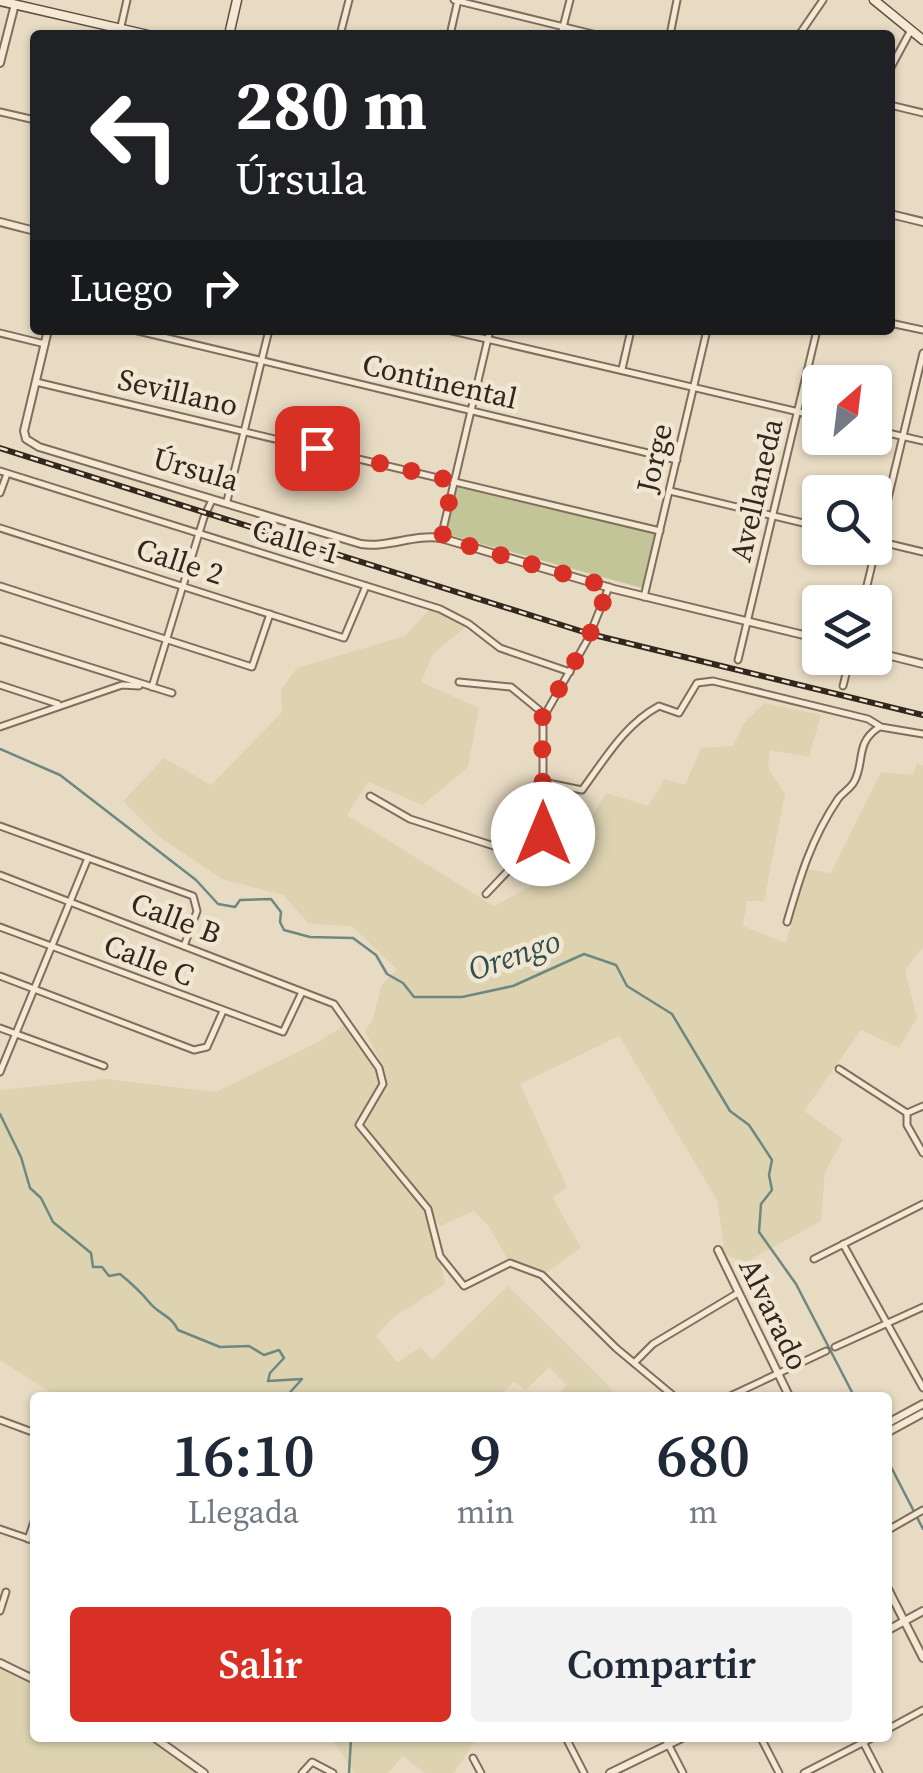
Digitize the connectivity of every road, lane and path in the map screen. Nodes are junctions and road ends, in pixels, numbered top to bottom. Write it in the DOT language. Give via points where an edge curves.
graph roads {
  1 [pos="127,0"];
  2 [pos="237,0"];
  3 [pos="348,0"];
  4 [pos="457,0"];
  5 [pos="570,0"];
  6 [pos="677,0"];
  7 [pos="823,0"];
  8 [pos="874,0"];
  9 [pos="0,1"];
  10 [pos="15,4"];
  11 [pos="563,27"];
  12 [pos="112,30"];
  13 [pos="120,30"];
  14 [pos="230,30"];
  15 [pos="341,30"];
  16 [pos="451,30"];
  17 [pos="562,30"];
  18 [pos="576,30"];
  19 [pos="671,30"];
  20 [pos="802,30"];
  21 [pos="911,30"];
  22 [pos="923,40"];
  23 [pos="895,59"];
  24 [pos="0,63"];
  25 [pos="895,106"];
  26 [pos="0,112"];
  27 [pos="923,113"];
  28 [pos="30,119"];
  29 [pos="895,215"];
  30 [pos="0,222"];
  31 [pos="923,222"];
  32 [pos="30,230"];
  33 [pos="895,324"];
  34 [pos="923,330"];
  35 [pos="0,333"];
  36 [pos="47,335"];
  37 [pos="154,335"];
  38 [pos="268,335"];
  39 [pos="468,335"];
  40 [pos="489,335"];
  41 [pos="630,335"];
  42 [pos="706,335"];
  43 [pos="816,335"];
  44 [pos="488,340"];
  45 [pos="45,344"];
  46 [pos="923,353"];
  47 [pos="262,362"];
  48 [pos="622,370"];
  49 [pos="36,382"];
  50 [pos="694,386"];
  51 [pos="470,411"];
  52 [pos="797,412"];
  53 [pos="802,413"];
  54 [pos="246,431"];
  55 [pos="892,434"];
  56 [pos="904,436"];
  57 [pos="923,441"];
  58 [pos="677,460"];
  59 [pos="4,472"];
  60 [pos="453,481"];
  61 [pos="892,483"];
  62 [pos="670,491"];
  63 [pos="0,493"];
  64 [pos="214,497"];
  65 [pos="227,501"];
  66 [pos="774,517"];
  67 [pos="802,524"];
  68 [pos="0,528"];
  69 [pos="660,532"];
  70 [pos="198,534"];
  71 [pos="442,538"];
  72 [pos="892,545"];
  73 [pos="923,552"];
  74 [pos="182,585"];
  75 [pos="0,586"];
  76 [pos="366,586"];
  77 [pos="609,587"];
  78 [pos="644,597"];
  79 [pos="270,614"];
  80 [pos="748,622"];
  81 [pos="802,635"];
  82 [pos="0,639"];
  83 [pos="167,639"];
  84 [pos="892,656"];
  85 [pos="738,660"];
  86 [pos="923,664"];
  87 [pos="570,672"];
  88 [pos="846,675"];
  89 [pos="459,682"];
  90 [pos="0,685"];
  91 [pos="843,686"];
  92 [pos="152,687"];
  93 [pos="172,694"];
  94 [pos="61,705"];
  95 [pos="544,714"];
  96 [pos="0,727"];
  97 [pos="881,727"];
  98 [pos="923,734"];
  99 [pos="544,782"];
  100 [pos="370,796"];
  101 [pos="0,826"];
  102 [pos="88,858"];
  103 [pos="518,862"];
  104 [pos="0,874"];
  105 [pos="486,894"];
  106 [pos="70,900"];
  107 [pos="787,922"];
  108 [pos="0,928"];
  109 [pos="184,946"];
  110 [pos="52,947"];
  111 [pos="0,976"];
  112 [pos="36,990"];
  113 [pos="302,991"];
  114 [pos="223,1011"];
  115 [pos="0,1028"];
  116 [pos="16,1034"];
  117 [pos="104,1066"];
  118 [pos="839,1068"];
  119 [pos="0,1072"];
  120 [pos="923,1106"];
  121 [pos="908,1113"];
  122 [pos="923,1152"];
  123 [pos="923,1204"];
  124 [pos="843,1244"];
  125 [pos="718,1250"];
  126 [pos="814,1259"];
  127 [pos="738,1293"];
  128 [pos="923,1307"];
  129 [pos="887,1324"];
  130 [pos="834,1348"];
  131 [pos="826,1352"];
  132 [pos="634,1363"];
  133 [pos="777,1373"];
  134 [pos="923,1388"];
  135 [pos="669,1392"];
  136 [pos="738,1392"];
  137 [pos="787,1392"];
  138 [pos="923,1404"];
  139 [pos="923,1414"];
  140 [pos="0,1420"];
  141 [pos="892,1420"];
  142 [pos="892,1430"];
  143 [pos="30,1432"];
  144 [pos="922,1511"];
  145 [pos="892,1528"];
  146 [pos="0,1529"];
  147 [pos="30,1539"];
  148 [pos="6,1592"];
  149 [pos="892,1597"];
  150 [pos="0,1611"];
  151 [pos="923,1611"];
  152 [pos="904,1621"];
  153 [pos="892,1628"];
  154 [pos="923,1658"];
  155 [pos="0,1662"];
  156 [pos="30,1677"];
  157 [pos="923,1710"];
  158 [pos="892,1727"];
  159 [pos="160,1742"];
  160 [pos="568,1742"];
  161 [pos="665,1742"];
  162 [pos="668,1742"];
  163 [pos="764,1742"];
  164 [pos="858,1742"];
  165 [pos="863,1742"];
  166 [pos="473,1758"];
  167 [pos="204,1773"];
  168 [pos="302,1773"];
  169 [pos="333,1773"];
  170 [pos="481,1773"];
  171 [pos="584,1773"];
  172 [pos="610,1773"];
  173 [pos="683,1773"];
  174 [pos="779,1773"];
  175 [pos="804,1773"];
  176 [pos="879,1773"];
  1 -- 13 [label="street"];
  2 -- 14 [label="main road"];
  3 -- 15 [label="street"];
  4 -- 11 [label="street"];
  4 -- 16 [label="street"];
  5 -- 11 [label="street"];
  6 -- 19 [label="street"];
  7 -- 20 [label="street"];
  8 -- 21 [label="main road"];
  9 -- 10 [label="main road"];
  10 -- 12 [label="main road"];
  10 -- 24 [label="street"];
  11 -- 17 [label="street"];
  11 -- 18 [label="street"];
  21 -- 22 [label="main road"];
  21 -- 23 [label="street"];
  25 -- 27 [label="street"];
  26 -- 28 [label="street"];
  29 -- 31 [label="street"];
  30 -- 32 [label="street"];
  33 -- 34 [label="street"];
  35 -- 45 [label="street"];
  36 -- 45 [label="street"];
  37 -- 47 [label="street, Continental"];
  38 -- 47 [label="street"];
  39 -- 44 [label="street"];
  40 -- 44 [label="street"];
  41 -- 48 [label="street"];
  42 -- 50 [label="street, Jorge"];
  43 -- 52 [label="street, Avellaneda"];
  44 -- 48 [label="street"];
  44 -- 51 [label="street"];
  45 -- 49 [label="street"];
  46 -- 56 [label="street"];
  47 -- 51 [label="street, Continental"];
  47 -- 54 [label="street"];
  48 -- 50 [label="street"];
  49 -- 54 [label="street, Sevillano"];
  49 -- 64 [label="street, Úrsula" via="26,439"];
  50 -- 52 [label="street"];
  50 -- 58 [label="street, Jorge"];
  51 -- 58 [label="street, Continental"];
  51 -- 60 [label="street"];
  52 -- 53 [label="street"];
  52 -- 66 [label="street, Avellaneda"];
  54 -- 60 [label="street, Sevillano"];
  54 -- 65 [label="street"];
  55 -- 56 [label="street"];
  56 -- 57 [label="street"];
  56 -- 61 [label="street"];
  58 -- 62 [label="street, Jorge"];
  59 -- 63 [label="street"];
  59 -- 70 [label="street, Calle 1"];
  60 -- 69 [label="street, Sevillano"];
  60 -- 71 [label="street"];
  62 -- 66 [label="street"];
  62 -- 69 [label="street, Jorge"];
  64 -- 65 [label="street, Úrsula"];
  64 -- 70 [label="street"];
  65 -- 71 [label="street, Úrsula" via="361,544"];
  66 -- 67 [label="street"];
  66 -- 80 [label="street, Avellaneda"];
  68 -- 74 [label="street, Calle 2"];
  69 -- 78 [label="street, Jorge"];
  70 -- 74 [label="street"];
  70 -- 76 [label="street, Calle 1"];
  71 -- 77 [label="street, Úrsula"];
  72 -- 73 [label="street"];
  74 -- 79 [label="street, Calle 2"];
  74 -- 83 [label="street"];
  75 -- 83 [label="street"];
  76 -- 79 [label="street, Calle 2" via="346,637"];
  76 -- 87 [label="street, Calle 1" via="440,610 500,648"];
  77 -- 78 [label="street, Úrsula"];
  77 -- 87 [label="street"];
  78 -- 80 [label="street, Úrsula"];
  79 -- 83 [label="street" via="252,667"];
  80 -- 81 [label="street, Úrsula"];
  80 -- 85 [label="street, Avellaneda"];
  82 -- 92 [label="street"];
  83 -- 92 [label="street"];
  84 -- 86 [label="street"];
  87 -- 95 [label="street"];
  88 -- 91 [label="street"];
  89 -- 95 [label="street" via="511,688"];
  90 -- 94 [label="street"];
  92 -- 93 [label="street"];
  92 -- 94 [label="street" via="122,685"];
  94 -- 96 [label="street"];
  95 -- 99 [label="street"];
  97 -- 98 [label="street"];
  97 -- 99 [label="street" via="714,681 697,683 679,712 659,706 641,716 582,790"];
  97 -- 107 [label="street" via="869,736 852,785 807,852"];
  99 -- 103 [label="street" via="543,834"];
  100 -- 103 [label="street"];
  101 -- 102 [label="street"];
  102 -- 106 [label="street"];
  102 -- 109 [label="street" via="192,896 197,911"];
  103 -- 105 [label="street"];
  104 -- 106 [label="street, Calle B"];
  106 -- 109 [label="street, Calle B"];
  106 -- 110 [label="street"];
  108 -- 110 [label="street, Calle C"];
  109 -- 113 [label="street, Calle B"];
  110 -- 112 [label="street"];
  110 -- 114 [label="street, Calle C"];
  111 -- 112 [label="street"];
  112 -- 114 [label="street" via="194,1050 207,1047"];
  112 -- 116 [label="street"];
  113 -- 114 [label="street, Calle C" via="283,1032"];
  113 -- 132 [label="street, Calle B" via="334,1004 379,1068 383,1084 359,1125 428,1209 440,1256 464,1286 510,1263 542,1275"];
  115 -- 116 [label="street"];
  116 -- 117 [label="street"];
  116 -- 119 [label="street"];
  118 -- 121 [label="street"];
  120 -- 121 [label="street"];
  121 -- 122 [label="street" via="907,1126"];
  123 -- 124 [label="street"];
  124 -- 126 [label="street"];
  124 -- 129 [label="street"];
  125 -- 127 [label="street, Alvarado"];
  127 -- 132 [label="street" via="653,1344"];
  127 -- 133 [label="street, Alvarado"];
  128 -- 129 [label="street"];
  129 -- 130 [label="street"];
  129 -- 134 [label="street"];
  131 -- 133 [label="street"];
  132 -- 135 [label="street"];
  133 -- 136 [label="street"];
  133 -- 137 [label="street, Alvarado"];
  138 -- 141 [label="street"];
  139 -- 142 [label="street"];
  140 -- 143 [label="street"];
  144 -- 145 [label="street"];
  146 -- 147 [label="street"];
  148 -- 150 [label="street"];
  149 -- 152 [label="street"];
  151 -- 152 [label="street"];
  152 -- 153 [label="street"];
  152 -- 154 [label="street"];
  155 -- 156 [label="street"];
  157 -- 158 [label="street"];
  159 -- 167 [label="street"];
  160 -- 171 [label="street"];
  161 -- 172 [label="street"];
  162 -- 173 [label="street"];
  163 -- 174 [label="street"];
  164 -- 175 [label="street"];
  165 -- 176 [label="street"];
  166 -- 170 [label="street"];
  168 -- 169 [label="street" via="312,1762"];
}
